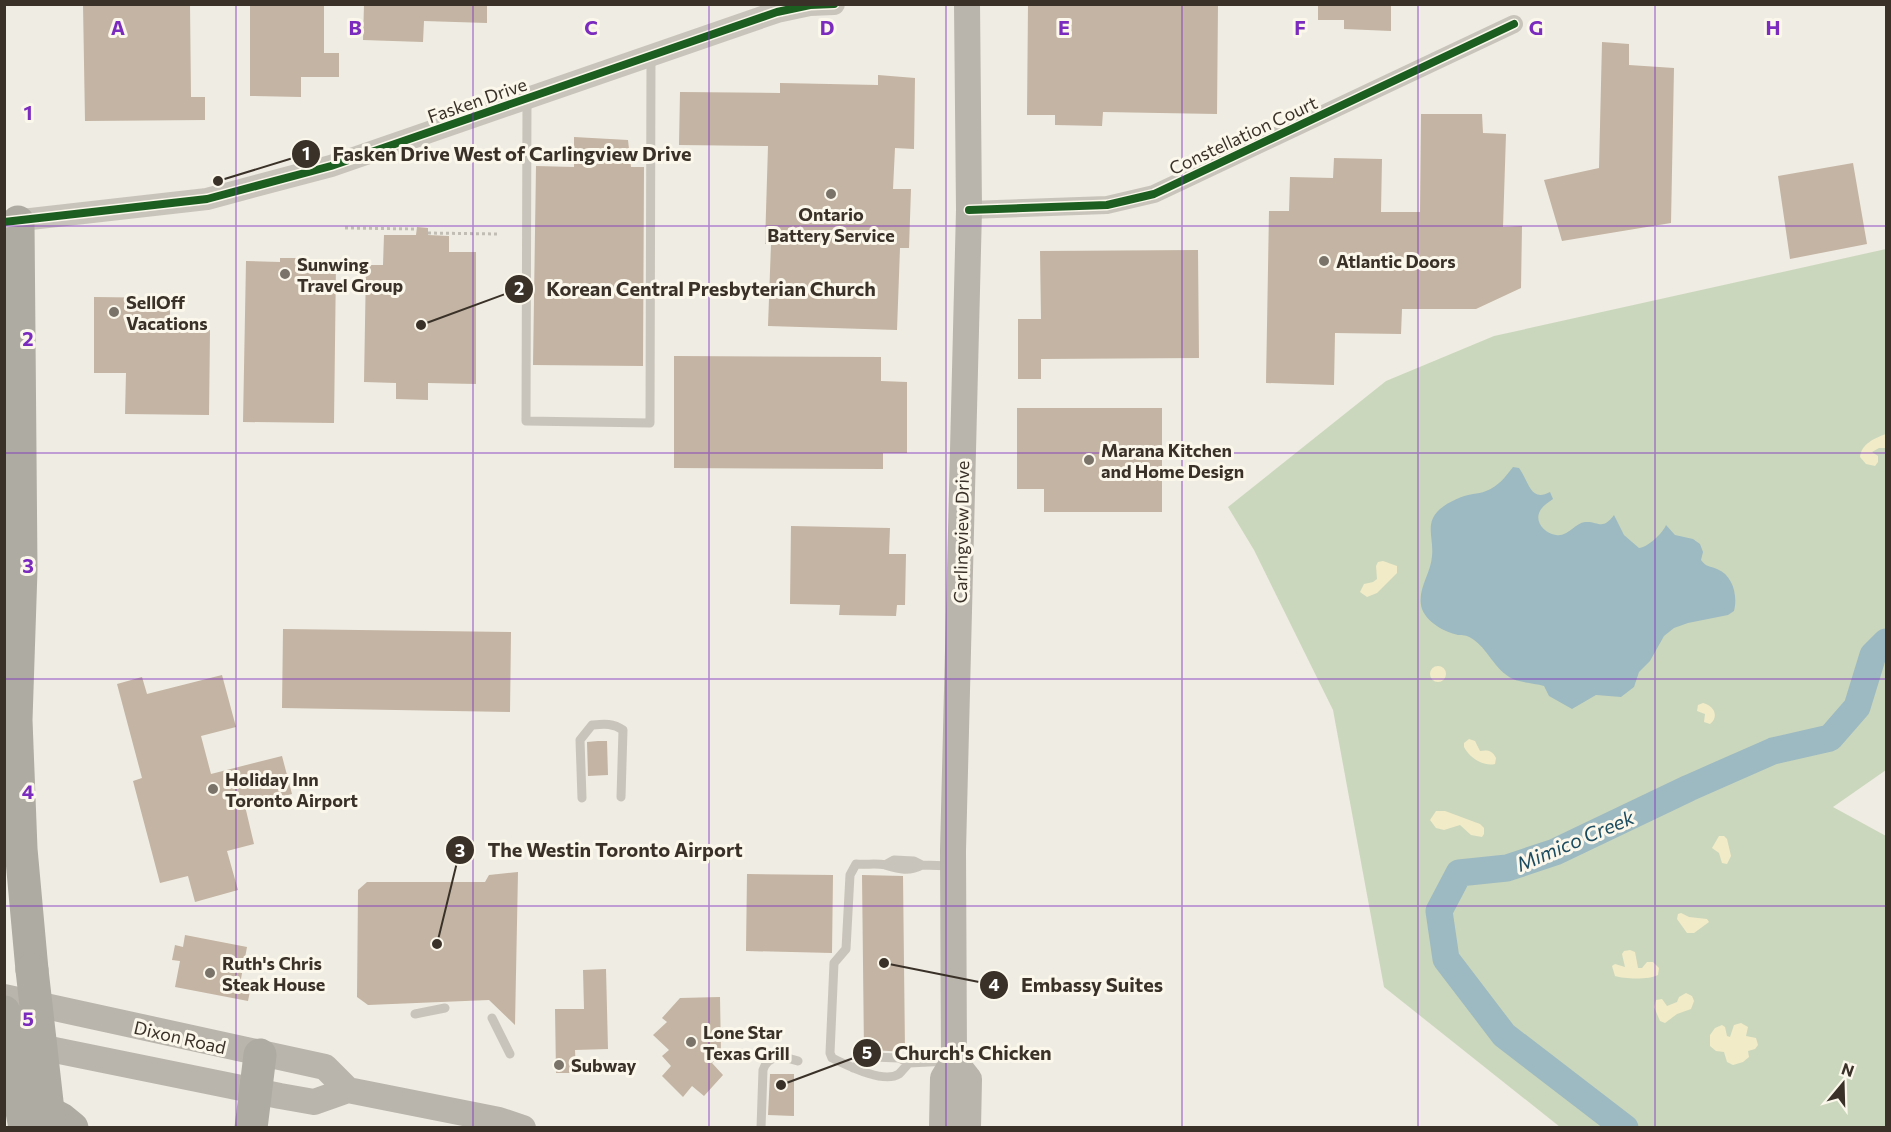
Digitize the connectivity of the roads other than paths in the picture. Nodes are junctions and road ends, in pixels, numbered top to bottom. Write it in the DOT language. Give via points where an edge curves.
graph roads {
  1 [pos="834,4"];
  2 [pos="955,4"];
  3 [pos="967,5"];
  4 [pos="1514,24"];
  5 [pos="651,55"];
  6 [pos="527,98"];
  7 [pos="969,210"];
  8 [pos="11,222"];
  9 [pos="621,797"];
  10 [pos="582,798"];
  11 [pos="953,866"];
  12 [pos="4,997"];
  13 [pos="445,1008"];
  14 [pos="4,1012"];
  15 [pos="415,1014"];
  16 [pos="492,1018"];
  17 [pos="4,1040"];
  18 [pos="510,1054"];
  19 [pos="260,1055"];
  20 [pos="954,1060"];
  21 [pos="798,1061"];
  22 [pos="909,1063"];
  23 [pos="853,1068"];
  24 [pos="4,1090"];
  25 [pos="348,1090"];
  26 [pos="257,1092"];
  27 [pos="25,1128"];
  28 [pos="50,1128"];
  29 [pos="72,1128"];
  30 [pos="251,1128"];
  31 [pos="523,1128"];
  32 [pos="761,1128"];
  33 [pos="942,1128"];
  34 [pos="968,1128"];
  1 -- 5 [label="street, Fasken Drive" via="777,12"];
  2 -- 3 [label="street"];
  3 -- 7 [label="main road, Carlingview Drive"];
  4 -- 7 [label="street, Constellation Court" via="1154,194 1107,205"];
  5 -- 6 [label="street, Fasken Drive"];
  5 -- 6 [label="lane" via="650,423 526,421"];
  6 -- 8 [label="street, Fasken Drive" via="331,166 219,196"];
  7 -- 11 [label="main road, Carlingview Drive"];
  8 -- 28 [label="highway, bridge" via="21,537 16,720 21,849"];
  9 -- 10 [label="lane" via="622,730 615,725 592,724 580,740"];
  11 -- 20 [label="main road, Carlingview Drive"];
  11 -- 23 [label="lane" via="894,860 885,865 856,864 850,875 846,949 834,963 830,1053 832,1058"];
  12 -- 19 [label="main road, Dixon Road"];
  13 -- 15 [label="lane"];
  14 -- 27 [label="highway, bridge"];
  16 -- 18 [label="lane"];
  17 -- 26 [label="main road, Dixon Road"];
  19 -- 25 [label="main road, Dixon Road" via="325,1067"];
  19 -- 26 [label="highway"];
  20 -- 22 [label="lane"];
  20 -- 33 [label="main road, Carlingview Drive" via="943,1078"];
  20 -- 34 [label="main road" via="969,1079"];
  21 -- 32 [label="lane" via="772,1058 765,1063"];
  22 -- 23 [label="lane" via="898,1058 873,1057"];
  22 -- 23 [label="lane" via="887,1078"];
  24 -- 29 [label="highway"];
  25 -- 26 [label="main road, Dixon Road" via="314,1102"];
  25 -- 31 [label="main road"];
  26 -- 30 [label="highway"];
}
